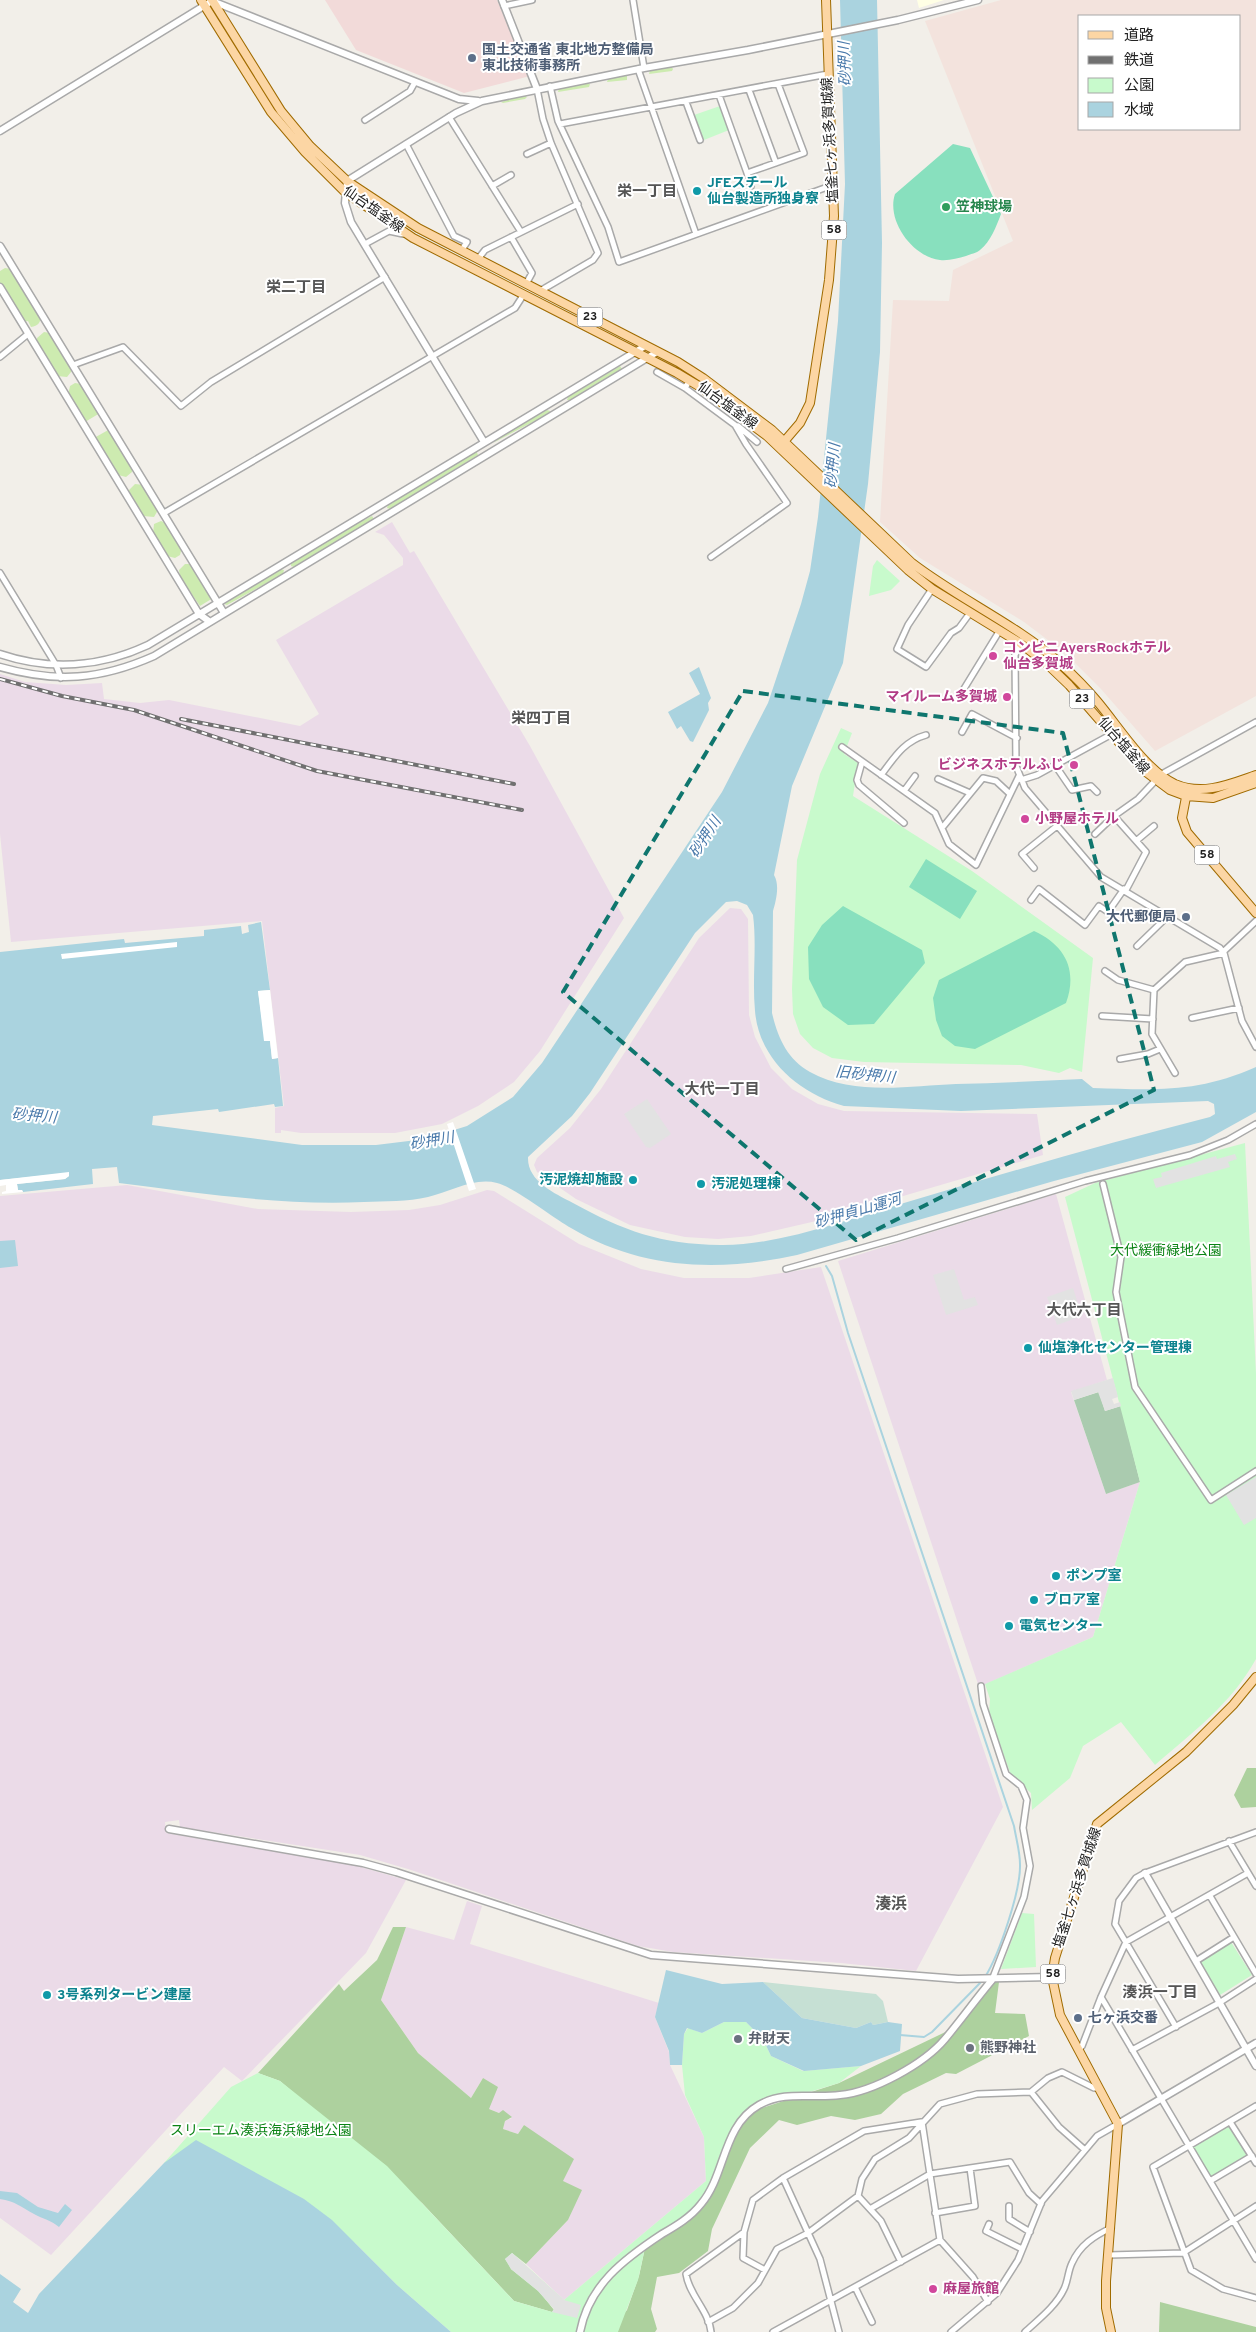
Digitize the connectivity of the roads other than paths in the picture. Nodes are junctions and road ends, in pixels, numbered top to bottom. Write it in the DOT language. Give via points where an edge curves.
graph roads {
  1 [pos="532,0"];
  2 [pos="633,0"];
  3 [pos="826,0"];
  4 [pos="978,0"];
  5 [pos="212,1"];
  6 [pos="504,2"];
  7 [pos="203,3"];
  8 [pos="831,33"];
  9 [pos="641,68"];
  10 [pos="828,74"];
  11 [pos="415,82"];
  12 [pos="778,84"];
  13 [pos="550,86"];
  14 [pos="537,89"];
  15 [pos="749,90"];
  16 [pos="719,95"];
  17 [pos="459,99"];
  18 [pos="482,101"];
  19 [pos="686,102"];
  20 [pos="650,107"];
  21 [pos="456,113"];
  22 [pos="449,117"];
  23 [pos="365,120"];
  24 [pos="560,124"];
  25 [pos="0,131"];
  26 [pos="700,140"];
  27 [pos="552,143"];
  28 [pos="406,144"];
  29 [pos="527,154"];
  30 [pos="776,163"];
  31 [pos="747,174"];
  32 [pos="511,175"];
  33 [pos="347,181"];
  34 [pos="834,185"];
  35 [pos="492,186"];
  36 [pos="751,186"];
  37 [pos="345,192"];
  38 [pos="578,204"];
  39 [pos="521,232"];
  40 [pos="696,234"];
  41 [pos="511,237"];
  42 [pos="413,238"];
  43 [pos="365,244"];
  44 [pos="0,246"];
  45 [pos="461,251"];
  46 [pos="478,259"];
  47 [pos="385,277"];
  48 [pos="526,284"];
  49 [pos="0,287"];
  50 [pos="540,291"];
  51 [pos="524,294"];
  52 [pos="28,334"];
  53 [pos="645,346"];
  54 [pos="634,352"];
  55 [pos="657,352"];
  56 [pos="433,356"];
  57 [pos="0,357"];
  58 [pos="646,358"];
  59 [pos="73,365"];
  60 [pos="657,372"];
  61 [pos="690,380"];
  62 [pos="685,388"];
  63 [pos="550,403"];
  64 [pos="556,412"];
  65 [pos="735,424"];
  66 [pos="484,442"];
  67 [pos="757,442"];
  68 [pos="781,445"];
  69 [pos="492,451"];
  70 [pos="164,514"];
  71 [pos="711,557"];
  72 [pos="0,573"];
  73 [pos="932,589"];
  74 [pos="218,602"];
  75 [pos="970,613"];
  76 [pos="199,614"];
  77 [pos="224,614"];
  78 [pos="210,622"];
  79 [pos="1000,630"];
  80 [pos="1021,639"];
  81 [pos="0,654"];
  82 [pos="56,665"];
  83 [pos="0,666"];
  84 [pos="61,678"];
  85 [pos="962,692"];
  86 [pos="1256,722"];
  87 [pos="962,732"];
  88 [pos="1112,734"];
  89 [pos="926,735"];
  90 [pos="1017,738"];
  91 [pos="842,747"];
  92 [pos="862,762"];
  93 [pos="1056,765"];
  94 [pos="881,775"];
  95 [pos="1256,775"];
  96 [pos="914,776"];
  97 [pos="1020,778"];
  98 [pos="1158,778"];
  99 [pos="938,779"];
  100 [pos="1256,782"];
  101 [pos="1188,788"];
  102 [pos="904,791"];
  103 [pos="1097,792"];
  104 [pos="970,793"];
  105 [pos="1010,794"];
  106 [pos="1186,796"];
  107 [pos="1114,816"];
  108 [pos="904,823"];
  109 [pos="1057,826"];
  110 [pos="1154,826"];
  111 [pos="942,828"];
  112 [pos="1095,834"];
  113 [pos="1136,841"];
  114 [pos="1034,868"];
  115 [pos="1125,890"];
  116 [pos="1031,900"];
  117 [pos="1255,909"];
  118 [pos="1168,916"];
  119 [pos="1256,921"];
  120 [pos="1137,946"];
  121 [pos="1224,953"];
  122 [pos="1105,971"];
  123 [pos="1154,990"];
  124 [pos="1239,1008"];
  125 [pos="1102,1016"];
  126 [pos="1192,1018"];
  127 [pos="1153,1019"];
  128 [pos="1256,1047"];
  129 [pos="1160,1049"];
  130 [pos="1120,1059"];
  131 [pos="1176,1073"];
  132 [pos="1256,1124"];
  133 [pos="1103,1184"];
  134 [pos="786,1268"];
  135 [pos="1256,1471"];
  136 [pos="1256,1677"];
  137 [pos="981,1686"];
  138 [pos="169,1829"];
  139 [pos="1256,1832"];
  140 [pos="1229,1841"];
  141 [pos="1145,1874"];
  142 [pos="1248,1874"];
  143 [pos="1256,1886"];
  144 [pos="1210,1896"];
  145 [pos="1169,1918"];
  146 [pos="1234,1938"];
  147 [pos="1126,1942"];
  148 [pos="1196,1961"];
  149 [pos="1256,1974"];
  150 [pos="1052,1977"];
  151 [pos="990,1980"];
  152 [pos="1256,1980"];
  153 [pos="1101,1997"];
  154 [pos="1219,2003"];
  155 [pos="1176,2027"];
  156 [pos="1256,2043"];
  157 [pos="1246,2049"];
  158 [pos="1078,2050"];
  159 [pos="1132,2050"];
  160 [pos="1256,2066"];
  161 [pos="1099,2088"];
  162 [pos="1031,2092"];
  163 [pos="1161,2100"];
  164 [pos="1256,2106"];
  165 [pos="922,2122"];
  166 [pos="1230,2122"];
  167 [pos="1118,2124"];
  168 [pos="1188,2146"];
  169 [pos="1086,2150"];
  170 [pos="1252,2156"];
  171 [pos="1256,2163"];
  172 [pos="970,2168"];
  173 [pos="930,2174"];
  174 [pos="783,2178"];
  175 [pos="1210,2182"];
  176 [pos="858,2196"];
  177 [pos="1041,2204"];
  178 [pos="1009,2206"];
  179 [pos="1256,2206"];
  180 [pos="870,2209"];
  181 [pos="936,2213"];
  182 [pos="1233,2220"];
  183 [pos="989,2224"];
  184 [pos="1111,2228"];
  185 [pos="744,2232"];
  186 [pos="1030,2232"];
  187 [pos="808,2233"];
  188 [pos="940,2240"];
  189 [pos="1022,2249"];
  190 [pos="1184,2253"];
  191 [pos="1109,2255"];
  192 [pos="1256,2259"];
  193 [pos="901,2262"];
  194 [pos="765,2270"];
  195 [pos="855,2287"];
  196 [pos="1256,2298"];
  197 [pos="831,2300"];
  198 [pos="988,2302"];
  199 [pos="708,2322"];
  200 [pos="872,2322"];
  201 [pos="582,2330"];
  202 [pos="711,2332"];
  203 [pos="773,2332"];
  204 [pos="839,2332"];
  205 [pos="951,2332"];
  206 [pos="1025,2332"];
  207 [pos="1111,2332"];
  1 -- 6 [label="street"];
  2 -- 9 [label="street"];
  3 -- 8 [label="main road, 塩釜七ヶ浜多賀城線 / 58"];
  4 -- 8 [label="street"];
  5 -- 7 [label="street"];
  5 -- 11 [label="street"];
  5 -- 33 [label="main road, 仙台塩釜線 / 23" via="281,111 310,146"];
  6 -- 14 [label="street"];
  7 -- 25 [label="street"];
  7 -- 37 [label="main road, 仙台塩釜線 / 23" via="272,112 305,152"];
  8 -- 9 [label="street"];
  8 -- 10 [label="main road, 塩釜七ヶ浜多賀城線 / 58"];
  9 -- 13 [label="street"];
  9 -- 20 [label="street"];
  10 -- 12 [label="street"];
  10 -- 34 [label="main road, 塩釜七ヶ浜多賀城線 / 58"];
  11 -- 17 [label="street"];
  11 -- 23 [label="street" via="410,91"];
  12 -- 15 [label="street"];
  12 -- 30 [label="street" via="804,154"];
  13 -- 14 [label="street"];
  13 -- 24 [label="street"];
  14 -- 18 [label="street"];
  14 -- 27 [label="street" via="543,120"];
  15 -- 16 [label="street"];
  15 -- 30 [label="street"];
  16 -- 19 [label="street"];
  16 -- 31 [label="street"];
  17 -- 18 [label="street"];
  17 -- 21 [label="street"];
  18 -- 21 [label="street"];
  19 -- 20 [label="street"];
  19 -- 26 [label="street"];
  20 -- 24 [label="street"];
  20 -- 40 [label="street"];
  21 -- 22 [label="street"];
  22 -- 28 [label="street"];
  22 -- 35 [label="street"];
  24 -- 40 [label="street" via="608,227 620,262"];
  27 -- 29 [label="street"];
  27 -- 38 [label="street"];
  28 -- 33 [label="street"];
  28 -- 45 [label="street" via="454,236 467,242"];
  30 -- 31 [label="street"];
  31 -- 36 [label="street"];
  32 -- 35 [label="street"];
  33 -- 37 [label="street"];
  33 -- 45 [label="main road, 仙台塩釜線 / 23" via="390,211"];
  34 -- 40 [label="street"];
  34 -- 68 [label="main road, 塩釜七ヶ浜多賀城線 / 58" via="833,247 813,389 806,414"];
  35 -- 39 [label="street"];
  37 -- 42 [label="main road, 仙台塩釜線 / 23"];
  37 -- 43 [label="street" via="347,213"];
  38 -- 39 [label="street"];
  38 -- 50 [label="street" via="597,247 596,257"];
  39 -- 41 [label="street"];
  41 -- 46 [label="street" via="485,250"];
  41 -- 48 [label="street" via="532,273"];
  42 -- 43 [label="street" via="389,230"];
  42 -- 51 [label="main road, 仙台塩釜線 / 23"];
  43 -- 47 [label="street"];
  44 -- 59 [label="street"];
  45 -- 46 [label="main road, 仙台塩釜線 / 23"];
  46 -- 48 [label="main road, 仙台塩釜線 / 23"];
  47 -- 56 [label="street"];
  47 -- 59 [label="street" via="211,382 181,406 123,347"];
  48 -- 50 [label="main road, 仙台塩釜線 / 23"];
  49 -- 52 [label="street"];
  50 -- 53 [label="main road, 仙台塩釜線 / 23"];
  51 -- 54 [label="main road, 仙台塩釜線 / 23"];
  51 -- 56 [label="street" via="516,308"];
  52 -- 57 [label="street"];
  52 -- 76 [label="street"];
  53 -- 54 [label="street"];
  53 -- 55 [label="main road, 仙台塩釜線 / 23"];
  54 -- 58 [label="main road, 仙台塩釜線 / 23"];
  54 -- 63 [label="street"];
  55 -- 58 [label="street"];
  55 -- 68 [label="main road, 仙台塩釜線 / 23" via="727,394"];
  56 -- 66 [label="street"];
  56 -- 70 [label="street"];
  58 -- 61 [label="main road, 仙台塩釜線 / 23"];
  58 -- 64 [label="street"];
  59 -- 70 [label="street"];
  60 -- 62 [label="street"];
  61 -- 62 [label="street"];
  61 -- 68 [label="main road, 仙台塩釜線 / 23"];
  62 -- 65 [label="street"];
  63 -- 64 [label="street"];
  63 -- 66 [label="street"];
  64 -- 69 [label="street"];
  65 -- 67 [label="street"];
  65 -- 71 [label="street" via="787,503"];
  66 -- 69 [label="street"];
  66 -- 74 [label="street"];
  68 -- 73 [label="main road, 仙台塩釜線 / 23" via="816,484"];
  68 -- 80 [label="main road, 仙台塩釜線 / 23" via="912,563"];
  69 -- 77 [label="street"];
  70 -- 74 [label="street"];
  72 -- 82 [label="street"];
  73 -- 75 [label="main road, 仙台塩釜線 / 23"];
  73 -- 75 [label="street" via="908,625 897,649 926,667"];
  74 -- 76 [label="street"];
  74 -- 77 [label="street"];
  75 -- 79 [label="main road, 仙台塩釜線 / 23"];
  76 -- 78 [label="street"];
  76 -- 82 [label="street" via="130,653 87,664"];
  77 -- 78 [label="street"];
  78 -- 84 [label="street" via="154,656 125,668 90,676"];
  79 -- 80 [label="main road, 仙台塩釜線 / 23"];
  79 -- 85 [label="street"];
  80 -- 88 [label="main road, 仙台塩釜線 / 23" via="1063,679"];
  80 -- 90 [label="street" via="1015,655"];
  80 -- 98 [label="main road, 仙台塩釜線 / 23" via="1078,680"];
  81 -- 82 [label="street"];
  82 -- 84 [label="street"];
  83 -- 84 [label="street" via="31,675"];
  86 -- 98 [label="street"];
  87 -- 90 [label="street" via="972,714"];
  88 -- 93 [label="street"];
  88 -- 98 [label="main road, 仙台塩釜線 / 23"];
  89 -- 94 [label="street" via="914,738 902,748"];
  90 -- 97 [label="street" via="1016,766"];
  91 -- 92 [label="street"];
  92 -- 94 [label="street"];
  92 -- 108 [label="street" via="857,780 859,785"];
  93 -- 97 [label="street" via="1037,775"];
  93 -- 103 [label="street" via="1072,790 1090,786"];
  94 -- 102 [label="street"];
  95 -- 101 [label="main road, 仙台塩釜線 / 23" via="1204,790"];
  96 -- 102 [label="street"];
  97 -- 105 [label="street"];
  97 -- 109 [label="street"];
  98 -- 101 [label="main road, 仙台塩釜線 / 23"];
  98 -- 106 [label="main road, 仙台塩釜線 / 23" via="1170,790"];
  98 -- 107 [label="street" via="1138,799"];
  99 -- 104 [label="street"];
  100 -- 106 [label="main road, 仙台塩釜線 / 23" via="1213,798"];
  101 -- 106 [label="main road, 58"];
  102 -- 111 [label="street" via="935,813"];
  104 -- 105 [label="street" via="982,778 996,781"];
  104 -- 111 [label="street"];
  105 -- 111 [label="street" via="976,865 949,844"];
  106 -- 117 [label="main road, 58" via="1182,818 1188,832"];
  107 -- 112 [label="street"];
  107 -- 113 [label="street"];
  109 -- 114 [label="street" via="1022,854"];
  109 -- 115 [label="street" via="1101,877"];
  110 -- 113 [label="street"];
  113 -- 115 [label="street" via="1146,852"];
  115 -- 116 [label="street" via="1108,912 1099,906 1084,924 1039,889"];
  115 -- 118 [label="street"];
  118 -- 120 [label="street"];
  118 -- 121 [label="street"];
  119 -- 121 [label="street"];
  121 -- 123 [label="street" via="1185,962"];
  121 -- 124 [label="street"];
  122 -- 123 [label="street" via="1118,980"];
  123 -- 127 [label="street"];
  124 -- 126 [label="street"];
  124 -- 128 [label="street"];
  125 -- 127 [label="street"];
  127 -- 129 [label="street" via="1152,1034"];
  129 -- 130 [label="street"];
  129 -- 131 [label="street"];
  132 -- 134 [label="street" via="1198,1152 1085,1181"];
  133 -- 135 [label="street" via="1121,1257 1116,1292 1136,1387 1211,1500"];
  136 -- 150 [label="main road, 塩釜七ヶ浜多賀城線 / 58" via="1186,1752 1097,1824"];
  137 -- 151 [label="street" via="983,1704 1006,1774 1021,1786 1027,1800 1023,1828 1030,1866 1024,1897"];
  138 -- 151 [label="street" via="363,1863 650,1955"];
  139 -- 140 [label="street"];
  140 -- 141 [label="street"];
  140 -- 142 [label="street"];
  141 -- 145 [label="street"];
  141 -- 147 [label="street" via="1136,1878 1119,1901 1115,1924"];
  142 -- 143 [label="street"];
  142 -- 144 [label="street"];
  144 -- 145 [label="street"];
  144 -- 146 [label="street"];
  145 -- 147 [label="street"];
  145 -- 148 [label="street"];
  146 -- 148 [label="street"];
  146 -- 149 [label="street"];
  147 -- 153 [label="street"];
  147 -- 155 [label="street"];
  148 -- 154 [label="street"];
  150 -- 151 [label="street"];
  150 -- 158 [label="main road, 塩釜七ヶ浜多賀城線 / 58" via="1060,2015"];
  151 -- 201 [label="street" via="938,2046 886,2080 845,2095 779,2097 757,2106 734,2133 712,2187 701,2204 608,2275 588,2306"];
  152 -- 154 [label="street"];
  153 -- 158 [label="street"];
  153 -- 159 [label="street"];
  154 -- 155 [label="street"];
  154 -- 157 [label="street"];
  155 -- 159 [label="street"];
  156 -- 157 [label="street"];
  157 -- 160 [label="street"];
  157 -- 163 [label="street"];
  158 -- 161 [label="main road, 塩釜七ヶ浜多賀城線 / 58"];
  159 -- 163 [label="street"];
  161 -- 162 [label="street" via="1062,2072 1048,2078"];
  161 -- 167 [label="main road, 塩釜七ヶ浜多賀城線 / 58"];
  162 -- 165 [label="street" via="977,2094 949,2101 940,2104"];
  162 -- 169 [label="street" via="1059,2127"];
  163 -- 167 [label="street"];
  163 -- 168 [label="street"];
  164 -- 166 [label="street"];
  165 -- 173 [label="street"];
  165 -- 174 [label="street" via="864,2131"];
  165 -- 176 [label="street" via="909,2138 875,2159 862,2179"];
  166 -- 168 [label="street"];
  166 -- 170 [label="street"];
  167 -- 169 [label="street" via="1102,2132"];
  167 -- 184 [label="main road"];
  168 -- 175 [label="street"];
  168 -- 190 [label="street" via="1153,2167"];
  169 -- 177 [label="street"];
  170 -- 171 [label="street"];
  170 -- 175 [label="street"];
  172 -- 173 [label="street"];
  172 -- 177 [label="street" via="1010,2162 1029,2193"];
  172 -- 181 [label="street" via="975,2206"];
  173 -- 180 [label="street"];
  173 -- 181 [label="street"];
  174 -- 185 [label="street" via="752,2200"];
  174 -- 187 [label="street"];
  175 -- 182 [label="street"];
  176 -- 180 [label="street"];
  176 -- 187 [label="street"];
  177 -- 186 [label="street"];
  178 -- 186 [label="street" via="1009,2219"];
  179 -- 182 [label="street"];
  180 -- 193 [label="street" via="881,2221"];
  181 -- 188 [label="street"];
  182 -- 190 [label="street"];
  182 -- 192 [label="street"];
  183 -- 189 [label="street" via="986,2231"];
  184 -- 191 [label="main road"];
  184 -- 206 [label="street" via="1085,2243 1072,2263 1064,2290"];
  185 -- 194 [label="street" via="743,2258"];
  185 -- 199 [label="street" via="686,2274 688,2286"];
  186 -- 189 [label="street"];
  187 -- 194 [label="street" via="777,2249"];
  187 -- 197 [label="street" via="820,2259"];
  188 -- 193 [label="street"];
  188 -- 198 [label="street" via="973,2277"];
  189 -- 198 [label="street" via="997,2293"];
  190 -- 191 [label="street"];
  190 -- 196 [label="street" via="1191,2270 1223,2289"];
  191 -- 207 [label="main road" via="1106,2294"];
  193 -- 195 [label="street"];
  194 -- 199 [label="street" via="758,2283 733,2308"];
  195 -- 197 [label="street"];
  195 -- 200 [label="street"];
  197 -- 203 [label="street"];
  197 -- 204 [label="street"];
  198 -- 205 [label="street"];
  199 -- 202 [label="street"];
}
